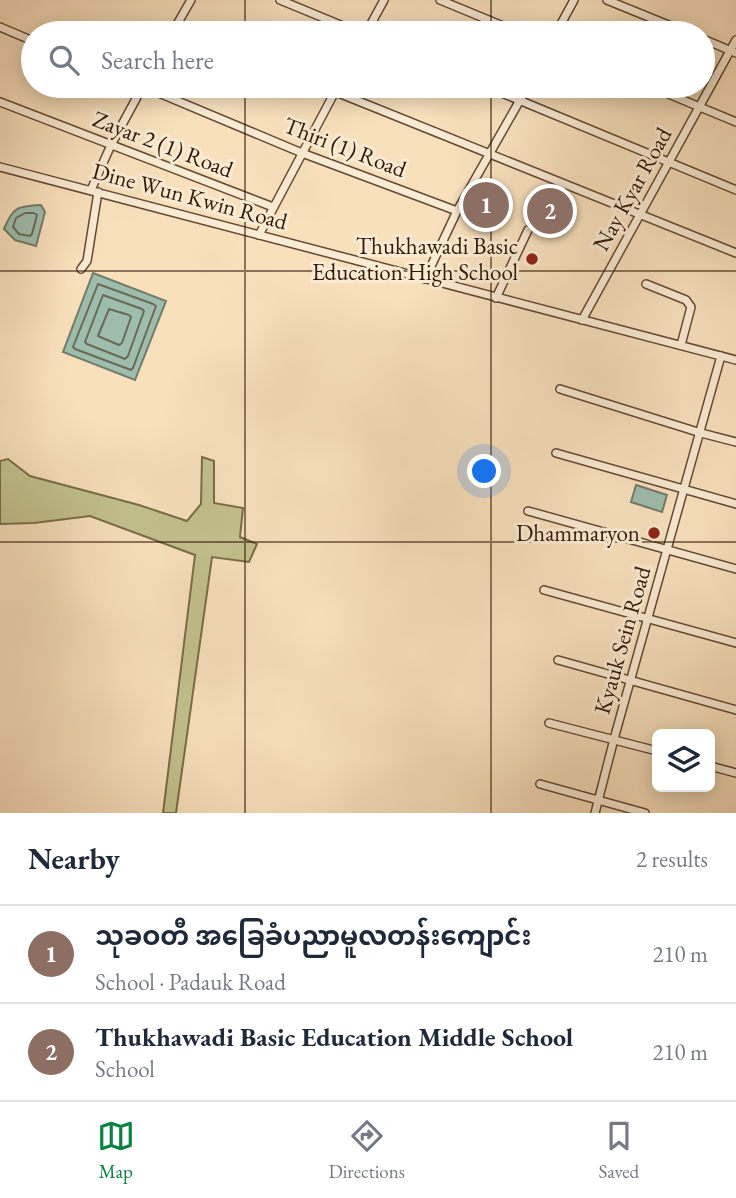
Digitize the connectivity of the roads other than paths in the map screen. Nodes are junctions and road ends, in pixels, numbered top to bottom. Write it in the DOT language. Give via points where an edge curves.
graph roads {
  1 [pos="191,0"];
  2 [pos="280,0"];
  3 [pos="384,0"];
  4 [pos="440,0"];
  5 [pos="573,0"];
  6 [pos="607,0"];
  7 [pos="179,21"];
  8 [pos="331,21"];
  9 [pos="373,21"];
  10 [pos="491,21"];
  11 [pos="562,21"];
  12 [pos="659,21"];
  13 [pos="0,27"];
  14 [pos="21,36"];
  15 [pos="736,40"];
  16 [pos="715,44"];
  17 [pos="733,52"];
  18 [pos="715,82"];
  19 [pos="136,98"];
  20 [pos="171,98"];
  21 [pos="331,98"];
  22 [pos="358,98"];
  23 [pos="515,98"];
  24 [pos="680,98"];
  25 [pos="706,98"];
  26 [pos="520,100"];
  27 [pos="0,102"];
  28 [pos="701,106"];
  29 [pos="736,122"];
  30 [pos="111,145"];
  31 [pos="302,153"];
  32 [pos="489,153"];
  33 [pos="669,162"];
  34 [pos="0,167"];
  35 [pos="94,190"];
  36 [pos="736,190"];
  37 [pos="273,207"];
  38 [pos="457,211"];
  39 [pos="641,214"];
  40 [pos="528,230"];
  41 [pos="259,235"];
  42 [pos="736,253"];
  43 [pos="81,270"];
  44 [pos="425,279"];
  45 [pos="646,284"];
  46 [pos="496,298"];
  47 [pos="582,320"];
  48 [pos="681,345"];
  49 [pos="721,356"];
  50 [pos="736,360"];
  51 [pos="560,389"];
  52 [pos="701,433"];
  53 [pos="736,442"];
  54 [pos="556,453"];
  55 [pos="685,490"];
  56 [pos="736,504"];
  57 [pos="528,511"];
  58 [pos="667,550"];
  59 [pos="736,569"];
  60 [pos="544,590"];
  61 [pos="647,617"];
  62 [pos="736,643"];
  63 [pos="558,660"];
  64 [pos="631,681"];
  65 [pos="736,710"];
  66 [pos="549,723"];
  67 [pos="614,739"];
  68 [pos="652,750"];
  69 [pos="715,767"];
  70 [pos="736,773"];
  71 [pos="540,784"];
  72 [pos="598,799"];
  73 [pos="595,813"];
  74 [pos="645,813"];
  1 -- 7 [label="street"];
  2 -- 8 [label="street"];
  3 -- 9 [label="street"];
  4 -- 10 [label="street"];
  5 -- 11 [label="street"];
  6 -- 12 [label="street"];
  13 -- 14 [label="street"];
  15 -- 17 [label="street, Nay Kyar Road"];
  16 -- 17 [label="street"];
  17 -- 18 [label="street, Nay Kyar Road"];
  19 -- 30 [label="street"];
  20 -- 31 [label="street, Thiri (1) Road"];
  21 -- 31 [label="street"];
  22 -- 32 [label="street"];
  23 -- 26 [label="street"];
  24 -- 28 [label="street"];
  25 -- 28 [label="street, Nay Kyar Road"];
  26 -- 32 [label="street"];
  26 -- 33 [label="street"];
  27 -- 30 [label="street, Zayar 2 (1) Road"];
  28 -- 29 [label="street"];
  28 -- 33 [label="street, Nay Kyar Road"];
  30 -- 35 [label="street"];
  30 -- 37 [label="street, Zayar 2 (1) Road"];
  31 -- 37 [label="street"];
  31 -- 38 [label="street, Thiri (1) Road"];
  32 -- 38 [label="street"];
  32 -- 39 [label="street"];
  33 -- 36 [label="street"];
  33 -- 39 [label="street, Nay Kyar Road"];
  34 -- 35 [label="street, Dine Wun Kwin Road"];
  35 -- 41 [label="street, Dine Wun Kwin Road"];
  35 -- 43 [label="street" via="87,261"];
  37 -- 41 [label="street"];
  38 -- 44 [label="street"];
  39 -- 42 [label="street"];
  39 -- 47 [label="street, Nay Kyar Road"];
  40 -- 46 [label="street"];
  41 -- 44 [label="street, Dine Wun Kwin Road"];
  44 -- 46 [label="street, Dine Wun Kwin Road"];
  45 -- 48 [label="street" via="690,304"];
  46 -- 47 [label="street, Dine Wun Kwin Road"];
  47 -- 48 [label="street, Dine Wun Kwin Road"];
  48 -- 49 [label="street, Dine Wun Kwin Road"];
  49 -- 50 [label="street, Dine Wun Kwin Road"];
  49 -- 52 [label="street, Kyauk Sein Road"];
  51 -- 52 [label="street"];
  52 -- 53 [label="street"];
  52 -- 55 [label="street, Kyauk Sein Road"];
  54 -- 55 [label="street"];
  55 -- 56 [label="street"];
  55 -- 58 [label="street, Kyauk Sein Road"];
  57 -- 58 [label="street"];
  58 -- 59 [label="street"];
  58 -- 61 [label="street, Kyauk Sein Road"];
  60 -- 61 [label="street"];
  61 -- 62 [label="street"];
  61 -- 64 [label="street, Kyauk Sein Road"];
  63 -- 64 [label="street"];
  64 -- 65 [label="street"];
  64 -- 67 [label="street, Kyauk Sein Road"];
  66 -- 67 [label="street"];
  67 -- 68 [label="street"];
  67 -- 72 [label="street, Kyauk Sein Road"];
  69 -- 70 [label="street"];
  71 -- 72 [label="street"];
  72 -- 73 [label="street, Kyauk Sein Road"];
  72 -- 74 [label="street"];
}
